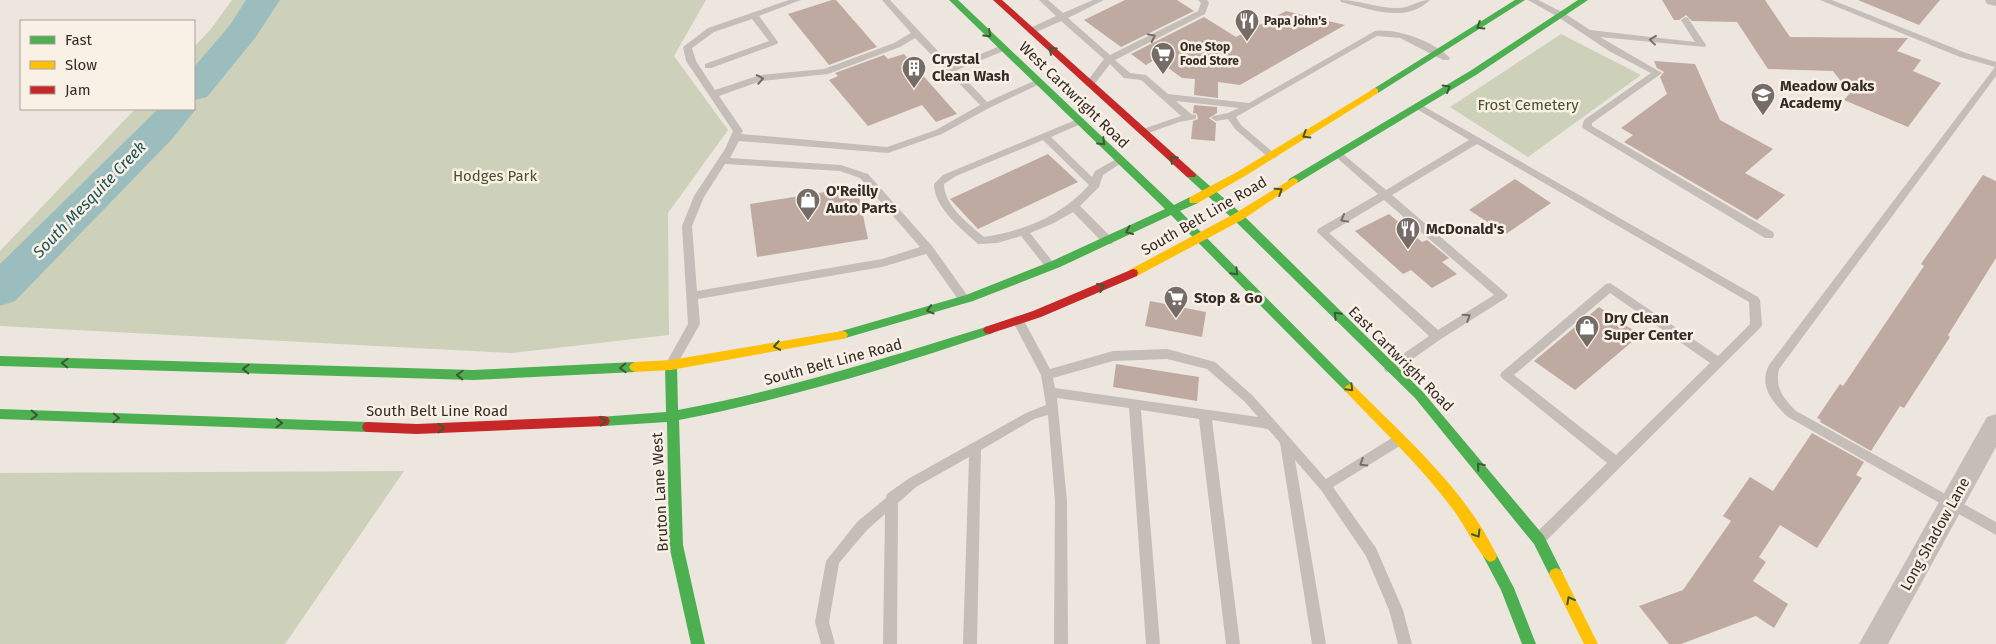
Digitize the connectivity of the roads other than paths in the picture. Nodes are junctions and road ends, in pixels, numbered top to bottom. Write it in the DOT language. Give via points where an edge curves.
graph roads {
  1 [pos="763,0"];
  2 [pos="797,0"];
  3 [pos="886,0"];
  4 [pos="953,0"];
  5 [pos="996,0"];
  6 [pos="1043,0"];
  7 [pos="1100,0"];
  8 [pos="1202,0"];
  9 [pos="1344,0"];
  10 [pos="1522,0"];
  11 [pos="1532,0"];
  12 [pos="1584,0"];
  13 [pos="1824,0"];
  14 [pos="1421,1"];
  15 [pos="770,9"];
  16 [pos="753,14"];
  17 [pos="1561,15"];
  18 [pos="1063,18"];
  19 [pos="1685,20"];
  20 [pos="1031,31"];
  21 [pos="1587,33"];
  22 [pos="916,34"];
  23 [pos="1003,48"];
  24 [pos="1442,56"];
  25 [pos="1109,59"];
  26 [pos="1996,64"];
  27 [pos="708,66"];
  28 [pos="952,70"];
  29 [pos="1996,70"];
  30 [pos="1040,82"];
  31 [pos="1090,84"];
  32 [pos="714,94"];
  33 [pos="1166,97"];
  34 [pos="986,106"];
  35 [pos="1250,106"];
  36 [pos="1418,106"];
  37 [pos="1230,116"];
  38 [pos="1216,118"];
  39 [pos="1080,121"];
  40 [pos="1143,132"];
  41 [pos="1044,136"];
  42 [pos="735,137"];
  43 [pos="1475,141"];
  44 [pos="1339,155"];
  45 [pos="1272,156"];
  46 [pos="1121,160"];
  47 [pos="722,161"];
  48 [pos="1095,185"];
  49 [pos="1210,192"];
  50 [pos="1386,196"];
  51 [pos="1074,206"];
  52 [pos="1174,211"];
  53 [pos="1238,217"];
  54 [pos="1023,231"];
  55 [pos="1768,235"];
  56 [pos="1201,237"];
  57 [pos="1108,241"];
  58 [pos="928,249"];
  59 [pos="1051,266"];
  60 [pos="693,296"];
  61 [pos="964,300"];
  62 [pos="1018,320"];
  63 [pos="1437,336"];
  64 [pos="0,361"];
  65 [pos="1718,362"];
  66 [pos="672,365"];
  67 [pos="1390,369"];
  68 [pos="1048,376"];
  69 [pos="1050,392"];
  70 [pos="1135,404"];
  71 [pos="1053,408"];
  72 [pos="0,414"];
  73 [pos="1205,415"];
  74 [pos="671,416"];
  75 [pos="1270,424"];
  76 [pos="1996,424"];
  77 [pos="1401,439"];
  78 [pos="1286,442"];
  79 [pos="975,448"];
  80 [pos="1616,463"];
  81 [pos="1325,486"];
  82 [pos="892,498"];
  83 [pos="1952,503"];
  84 [pos="1996,529"];
  85 [pos="1539,540"];
  86 [pos="698,644"];
  87 [pos="828,644"];
  88 [pos="890,644"];
  89 [pos="970,644"];
  90 [pos="1061,644"];
  91 [pos="1153,644"];
  92 [pos="1233,644"];
  93 [pos="1320,644"];
  94 [pos="1405,644"];
  95 [pos="1529,644"];
  96 [pos="1592,644"];
  97 [pos="1874,644"];
  1 -- 15 [label="lane"];
  2 -- 15 [label="lane"];
  3 -- 22 [label="lane"];
  4 -- 23 [label="main road, West Cartwright Road, one-way"];
  5 -- 20 [label="main road, West Cartwright Road"];
  6 -- 18 [label="lane"];
  7 -- 18 [label="lane"];
  25 -- 8 [label="lane, one-way" via="1202,12"];
  9 -- 14 [label="lane" via="1399,11 1406,11"];
  10 -- 24 [label="main road, one-way" via="1461,39 1453,52"];
  11 -- 17 [label="lane"];
  12 -- 17 [label="main road, South Belt Line Road"];
  13 -- 26 [label="lane" via="1964,56"];
  15 -- 16 [label="lane"];
  16 -- 27 [label="lane" via="774,42"];
  16 -- 32 [label="lane" via="711,30 687,47 690,61"];
  17 -- 21 [label="lane"];
  36 -- 17 [label="main road, South Belt Line Road, one-way"];
  18 -- 20 [label="lane"];
  18 -- 25 [label="lane"];
  19 -- 21 [label="lane, one-way" via="1702,45"];
  31 -- 20 [label="main road, West Cartwright Road, one-way"];
  21 -- 55 [label="lane" via="1657,73 1587,122 1587,126"];
  22 -- 28 [label="lane"];
  32 -- 22 [label="lane, one-way" via="760,78 826,72 897,46"];
  23 -- 28 [label="lane"];
  23 -- 30 [label="main road, West Cartwright Road"];
  24 -- 35 [label="lane" via="1400,35 1383,32"];
  24 -- 36 [label="main road" via="1405,92"];
  24 -- 45 [label="main road, South Belt Line Road, one-way"];
  25 -- 31 [label="lane"];
  25 -- 33 [label="lane" via="1127,76 1143,77"];
  28 -- 34 [label="lane"];
  29 -- 83 [label="lane" via="1773,368 1770,380 1774,395 1792,414"];
  30 -- 34 [label="lane"];
  30 -- 39 [label="main road, West Cartwright Road"];
  31 -- 40 [label="main road, West Cartwright Road"];
  32 -- 42 [label="lane" via="738,131"];
  33 -- 35 [label="lane"];
  33 -- 40 [label="lane" via="1191,117"];
  34 -- 42 [label="lane" via="939,132 888,150"];
  35 -- 37 [label="lane"];
  36 -- 43 [label="lane"];
  36 -- 44 [label="main road, South Belt Line Road"];
  37 -- 38 [label="lane"];
  37 -- 45 [label="lane" via="1238,128"];
  39 -- 41 [label="lane"];
  39 -- 46 [label="main road, West Cartwright Road, one-way"];
  49 -- 40 [label="main road, West Cartwright Road, one-way"];
  41 -- 48 [label="lane"];
  41 -- 54 [label="lane" via="952,174 939,185 940,196 982,242 1001,240"];
  42 -- 47 [label="lane"];
  43 -- 50 [label="lane"];
  43 -- 65 [label="lane" via="1754,300 1756,325"];
  44 -- 50 [label="lane"];
  53 -- 44 [label="main road, South Belt Line Road, one-way"];
  45 -- 49 [label="main road, South Belt Line Road"];
  46 -- 48 [label="lane" via="1099,173"];
  46 -- 52 [label="main road, West Cartwright Road"];
  47 -- 58 [label="lane" via="841,168 864,176"];
  47 -- 60 [label="lane" via="699,196 687,226"];
  48 -- 51 [label="lane"];
  49 -- 52 [label="main road, South Belt Line Road"];
  49 -- 53 [label="main road, East Cartwright Road"];
  50 -- 63 [label="lane, one-way" via="1322,232"];
  63 -- 50 [label="lane, one-way" via="1502,294"];
  51 -- 54 [label="lane"];
  51 -- 57 [label="lane"];
  52 -- 56 [label="main road"];
  52 -- 57 [label="main road, South Belt Line Road, one-way"];
  53 -- 56 [label="main road, South Belt Line Road"];
  67 -- 53 [label="main road, East Cartwright Road, one-way"];
  54 -- 59 [label="lane"];
  62 -- 56 [label="main road, South Belt Line Road, one-way" via="1134,273"];
  56 -- 77 [label="main road, one-way"];
  57 -- 59 [label="main road, South Belt Line Road"];
  58 -- 60 [label="lane" via="882,263"];
  58 -- 61 [label="lane"];
  59 -- 61 [label="main road, South Belt Line Road"];
  60 -- 66 [label="lane" via="694,324"];
  61 -- 66 [label="main road, South Belt Line Road, one-way" via="850,334"];
  62 -- 68 [label="lane"];
  62 -- 74 [label="main road, South Belt Line Road" via="909,357"];
  63 -- 67 [label="lane"];
  66 -- 64 [label="main road, South Belt Line Road, one-way" via="473,375"];
  65 -- 80 [label="lane"];
  65 -- 80 [label="lane" via="1610,288 1506,375"];
  66 -- 74 [label="main road, Bruton Lane West"];
  85 -- 67 [label="main road, East Cartwright Road, one-way" via="1419,395"];
  68 -- 69 [label="lane"];
  68 -- 75 [label="lane" via="1113,356 1168,354 1210,365 1249,399"];
  69 -- 70 [label="lane"];
  69 -- 71 [label="lane"];
  70 -- 73 [label="lane"];
  70 -- 91 [label="lane"];
  71 -- 79 [label="lane" via="1030,416"];
  71 -- 90 [label="lane" via="1061,501"];
  72 -- 74 [label="main road, South Belt Line Road, one-way" via="417,428 553,425"];
  73 -- 75 [label="lane"];
  73 -- 92 [label="lane"];
  74 -- 86 [label="main road, Bruton Lane West" via="676,545"];
  75 -- 78 [label="lane"];
  76 -- 83 [label="street, Long Shadow Lane"];
  77 -- 81 [label="lane, one-way"];
  77 -- 95 [label="main road, one-way" via="1463,511 1507,588"];
  78 -- 81 [label="lane"];
  78 -- 93 [label="lane"];
  79 -- 82 [label="lane" via="912,483"];
  79 -- 89 [label="lane"];
  80 -- 85 [label="lane"];
  81 -- 94 [label="lane" via="1371,552 1396,610"];
  82 -- 87 [label="lane" via="862,526 833,561 822,622"];
  82 -- 88 [label="lane"];
  83 -- 84 [label="lane"];
  83 -- 97 [label="street, Long Shadow Lane"];
  96 -- 85 [label="main road, East Cartwright Road, one-way"];
}
